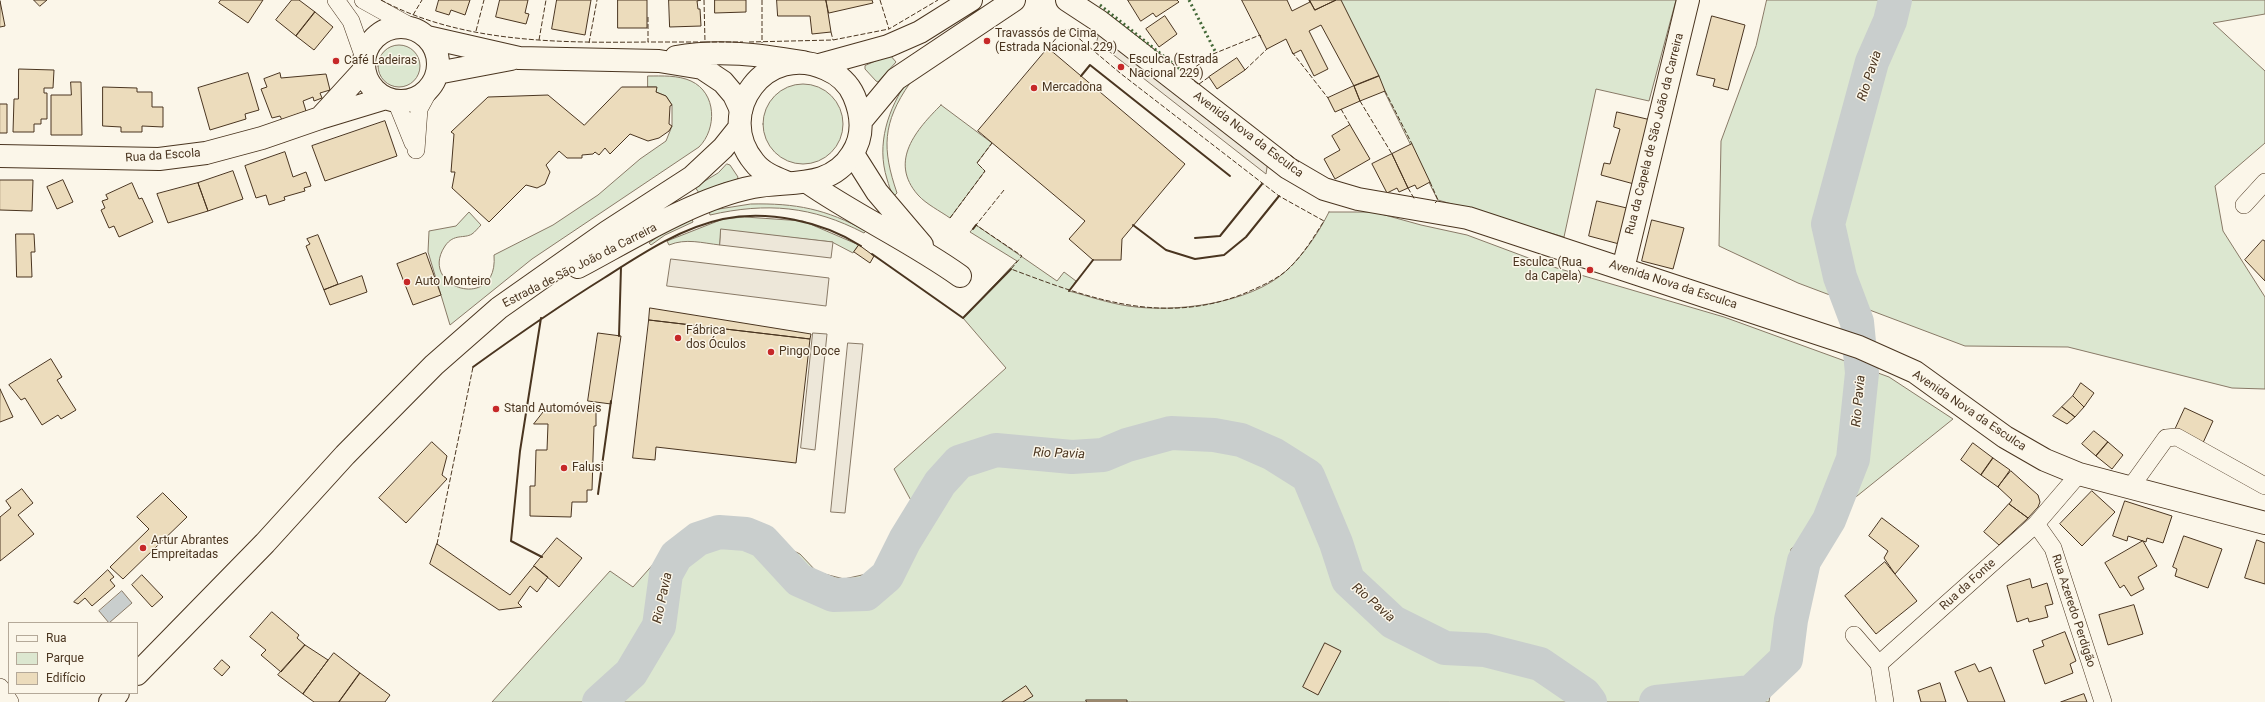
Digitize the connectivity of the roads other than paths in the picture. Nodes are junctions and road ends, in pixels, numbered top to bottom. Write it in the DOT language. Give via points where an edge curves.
graph roads {
  1 [pos="336,0"];
  2 [pos="363,0"];
  3 [pos="972,0"];
  4 [pos="1014,0"];
  5 [pos="1067,0"];
  6 [pos="1083,0"];
  7 [pos="1688,0"];
  8 [pos="1099,21"];
  9 [pos="422,34"];
  10 [pos="519,58"];
  11 [pos="659,61"];
  12 [pos="364,64"];
  13 [pos="811,64"];
  14 [pos="434,79"];
  15 [pos="391,99"];
  16 [pos="320,118"];
  17 [pos="740,119"];
  18 [pos="861,122"];
  19 [pos="853,154"];
  20 [pos="0,156"];
  21 [pos="797,182"];
  22 [pos="2265,182"];
  23 [pos="2244,205"];
  24 [pos="929,254"];
  25 [pos="1623,269"];
  26 [pos="960,276"];
  27 [pos="498,308"];
  28 [pos="2079,474"];
  29 [pos="2265,486"];
  30 [pos="2130,488"];
  31 [pos="2265,523"];
  32 [pos="2036,524"];
  33 [pos="1854,635"];
  34 [pos="1879,664"];
  35 [pos="138,673"];
  36 [pos="0,687"];
  37 [pos="117,694"];
  38 [pos="10,702"];
  39 [pos="110,702"];
  40 [pos="1885,702"];
  41 [pos="2103,702"];
  1 -- 12 [label="street" via="351,21"];
  2 -- 9 [label="street"];
  3 -- 13 [label="street" via="920,32 888,46"];
  4 -- 18 [label="street" via="896,79"];
  5 -- 8 [label="street, Avenida Nova da Esculca"];
  6 -- 8 [label="street, Avenida Nova da Esculca"];
  7 -- 25 [label="street, Rua da Capela de São João da Carreira"];
  8 -- 25 [label="street, Avenida Nova da Esculca" via="1288,168 1314,184 1358,199 1468,218"];
  9 -- 10 [label="street"];
  9 -- 12 [label="street" via="394,27 383,31 368,47"];
  9 -- 14 [label="street" via="435,48 438,61"];
  10 -- 11 [label="street"];
  10 -- 14 [label="street"];
  11 -- 13 [label="street" via="694,54 749,53"];
  11 -- 17 [label="street" via="702,68 722,82 734,95"];
  12 -- 15 [label="street" via="368,82 376,91"];
  12 -- 16 [label="street"];
  13 -- 17 [label="street" via="785,65 772,69 758,79 747,94"];
  13 -- 18 [label="street" via="832,71 848,87 859,107"];
  14 -- 15 [label="street" via="416,98"];
  14 -- 15 [label="street" via="419,110 416,150"];
  15 -- 16 [label="street, Rua da Escola"];
  16 -- 20 [label="street, Rua da Escola" via="262,138 190,155 152,159"];
  17 -- 21 [label="street" via="744,147 754,163 770,175"];
  17 -- 27 [label="street, Estrada de São João da Carreira" via="723,148 692,176"];
  18 -- 19 [label="street"];
  19 -- 21 [label="street" via="834,174 821,180"];
  19 -- 24 [label="street" via="877,192"];
  21 -- 24 [label="street"];
  21 -- 27 [label="street, Estrada de São João da Carreira" via="753,187 710,200"];
  22 -- 23 [label="street"];
  24 -- 26 [label="street"];
  25 -- 28 [label="street, Avenida Nova da Esculca" via="1856,346 1915,372 2005,437 2045,460"];
  27 -- 35 [label="street" via="434,365 345,455 265,543"];
  28 -- 30 [label="street, Avenida Nova da Esculca"];
  28 -- 32 [label="street, Rua da Fonte"];
  29 -- 30 [label="street" via="2177,437 2166,438"];
  30 -- 31 [label="street, Avenida Nova da Esculca"];
  32 -- 34 [label="street, Rua da Fonte"];
  32 -- 41 [label="street, Rua Azeredo Perdigão" via="2053,548"];
  33 -- 34 [label="street"];
  34 -- 40 [label="street"];
  36 -- 38 [label="street"];
  37 -- 39 [label="street"];
}
